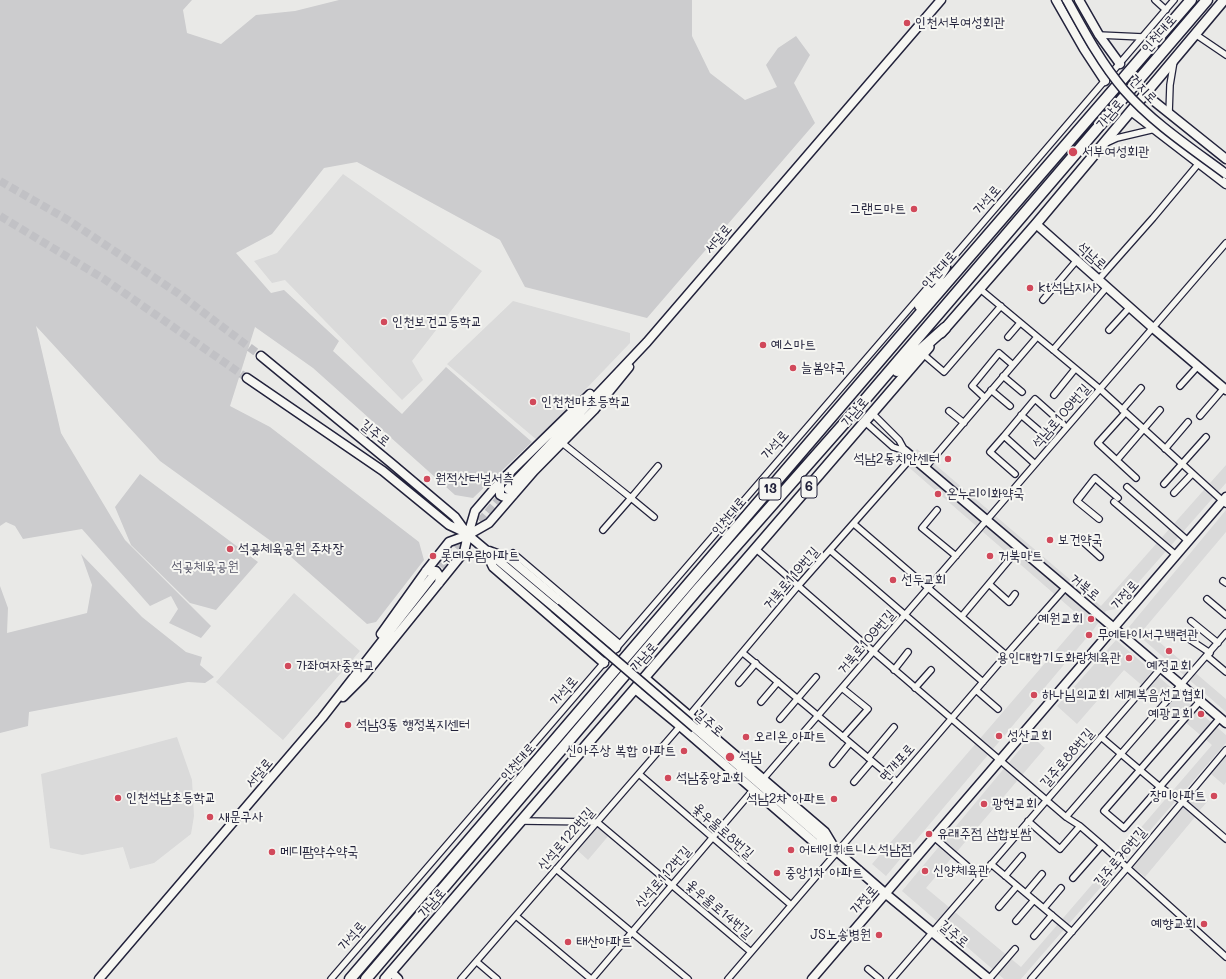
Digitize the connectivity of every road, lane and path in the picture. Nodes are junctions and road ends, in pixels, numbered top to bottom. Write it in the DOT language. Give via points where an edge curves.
graph roads {
  1 [pos="941,0"];
  2 [pos="1056,0"];
  3 [pos="1067,0"];
  4 [pos="1079,0"];
  5 [pos="1155,0"];
  6 [pos="1174,0"];
  7 [pos="1192,0"];
  8 [pos="1207,0"];
  9 [pos="1224,0"];
  10 [pos="1166,10"];
  11 [pos="1195,34"];
  12 [pos="1100,35"];
  13 [pos="1143,37"];
  14 [pos="1226,55"];
  15 [pos="1174,59"];
  16 [pos="1120,64"];
  17 [pos="1105,81"];
  18 [pos="1145,94"];
  19 [pos="1131,111"];
  20 [pos="1169,114"];
  21 [pos="1155,129"];
  22 [pos="1104,144"];
  23 [pos="1226,160"];
  24 [pos="1199,163"];
  25 [pos="1226,174"];
  26 [pos="1226,184"];
  27 [pos="1036,224"];
  28 [pos="1226,243"];
  29 [pos="1077,260"];
  30 [pos="944,267"];
  31 [pos="1099,280"];
  32 [pos="1107,287"];
  33 [pos="980,289"];
  34 [pos="1043,300"];
  35 [pos="1000,306"];
  36 [pos="1130,307"];
  37 [pos="1020,323"];
  38 [pos="945,328"];
  39 [pos="1153,328"];
  40 [pos="1110,330"];
  41 [pos="1008,336"];
  42 [pos="1037,337"];
  43 [pos="899,338"];
  44 [pos="647,342"];
  45 [pos="1053,350"];
  46 [pos="923,354"];
  47 [pos="261,356"];
  48 [pos="1013,365"];
  49 [pos="1198,366"];
  50 [pos="1075,369"];
  51 [pos="1004,376"];
  52 [pos="247,378"];
  53 [pos="1180,386"];
  54 [pos="1141,388"];
  55 [pos="1100,389"];
  56 [pos="1225,389"];
  57 [pos="991,390"];
  58 [pos="1022,392"];
  59 [pos="1054,395"];
  60 [pos="985,398"];
  61 [pos="863,402"];
  62 [pos="1010,406"];
  63 [pos="1160,410"];
  64 [pos="949,411"];
  65 [pos="1123,411"];
  66 [pos="872,413"];
  67 [pos="1021,415"];
  68 [pos="1200,416"];
  69 [pos="865,422"];
  70 [pos="1188,422"];
  71 [pos="964,423"];
  72 [pos="1063,424"];
  73 [pos="1144,430"];
  74 [pos="1004,436"];
  75 [pos="1206,437"];
  76 [pos="1049,439"];
  77 [pos="561,442"];
  78 [pos="1165,449"];
  79 [pos="908,454"];
  80 [pos="1117,460"];
  81 [pos="1035,464"];
  82 [pos="1182,464"];
  83 [pos="658,466"];
  84 [pos="925,468"];
  85 [pos="1015,474"];
  86 [pos="1192,474"];
  87 [pos="1136,478"];
  88 [pos="500,482"];
  89 [pos="1164,484"];
  90 [pos="1127,487"];
  91 [pos="511,492"];
  92 [pos="1174,494"];
  93 [pos="631,498"];
  94 [pos="1225,501"];
  95 [pos="937,510"];
  96 [pos="654,517"];
  97 [pos="1099,519"];
  98 [pos="987,520"];
  99 [pos="854,524"];
  100 [pos="603,530"];
  101 [pos="468,535"];
  102 [pos="1081,540"];
  103 [pos="1188,541"];
  104 [pos="1019,548"];
  105 [pos="484,549"];
  106 [pos="756,549"];
  107 [pos="831,551"];
  108 [pos="513,553"];
  109 [pos="956,556"];
  110 [pos="1176,556"];
  111 [pos="1100,557"];
  112 [pos="429,574"];
  113 [pos="439,583"];
  114 [pos="989,584"];
  115 [pos="798,586"];
  116 [pos="1066,587"];
  117 [pos="929,588"];
  118 [pos="1015,594"];
  119 [pos="1207,599"];
  120 [pos="905,615"];
  121 [pos="1226,615"];
  122 [pos="962,616"];
  123 [pos="1190,621"];
  124 [pos="1114,628"];
  125 [pos="1226,633"];
  126 [pos="1190,639"];
  127 [pos="1218,643"];
  128 [pos="618,646"];
  129 [pos="874,652"];
  130 [pos="908,652"];
  131 [pos="743,653"];
  132 [pos="1208,654"];
  133 [pos="1006,655"];
  134 [pos="604,662"];
  135 [pos="756,663"];
  136 [pos="1161,668"];
  137 [pos="894,670"];
  138 [pos="931,670"];
  139 [pos="1226,672"];
  140 [pos="816,676"];
  141 [pos="645,678"];
  142 [pos="778,682"];
  143 [pos="983,682"];
  144 [pos="739,683"];
  145 [pos="1182,685"];
  146 [pos="842,688"];
  147 [pos="915,688"];
  148 [pos="635,689"];
  149 [pos="976,690"];
  150 [pos="797,699"];
  151 [pos="1200,701"];
  152 [pos="761,702"];
  153 [pos="998,709"];
  154 [pos="690,715"];
  155 [pos="818,716"];
  156 [pos="322,718"];
  157 [pos="780,719"];
  158 [pos="952,719"];
  159 [pos="1223,720"];
  160 [pos="680,726"];
  161 [pos="894,727"];
  162 [pos="843,737"];
  163 [pos="1101,737"];
  164 [pos="850,743"];
  165 [pos="1226,750"];
  166 [pos="1121,754"];
  167 [pos="870,760"];
  168 [pos="1001,760"];
  169 [pos="833,764"];
  170 [pos="1140,770"];
  171 [pos="638,774"];
  172 [pos="764,778"];
  173 [pos="854,782"];
  174 [pos="897,782"];
  175 [pos="1160,787"];
  176 [pos="753,790"];
  177 [pos="1047,800"];
  178 [pos="1182,801"];
  179 [pos="1066,817"];
  180 [pos="521,821"];
  181 [pos="1028,821"];
  182 [pos="597,822"];
  183 [pos="1080,826"];
  184 [pos="713,838"];
  185 [pos="935,838"];
  186 [pos="1226,839"];
  187 [pos="1102,845"];
  188 [pos="837,852"];
  189 [pos="1022,856"];
  190 [pos="991,864"];
  191 [pos="1127,868"];
  192 [pos="556,869"];
  193 [pos="1042,874"];
  194 [pos="1005,876"];
  195 [pos="980,877"];
  196 [pos="1073,878"];
  197 [pos="672,885"];
  198 [pos="1017,886"];
  199 [pos="1061,888"];
  200 [pos="1026,893"];
  201 [pos="886,894"];
  202 [pos="1034,900"];
  203 [pos="791,905"];
  204 [pos="999,907"];
  205 [pos="1044,908"];
  206 [pos="516,916"];
  207 [pos="1052,916"];
  208 [pos="1016,921"];
  209 [pos="632,932"];
  210 [pos="932,932"];
  211 [pos="1072,932"];
  212 [pos="1034,936"];
  213 [pos="1015,949"];
  214 [pos="752,952"];
  215 [pos="1226,957"];
  216 [pos="477,962"];
  217 [pos="868,969"];
  218 [pos="388,976"];
  219 [pos="98,979"];
  220 [pos="331,979"];
  221 [pos="350,979"];
  222 [pos="366,979"];
  223 [pos="398,979"];
  224 [pos="461,979"];
  225 [pos="497,979"];
  226 [pos="591,979"];
  227 [pos="688,979"];
  228 [pos="728,979"];
  229 [pos="812,979"];
  230 [pos="880,979"];
  231 [pos="892,979"];
  232 [pos="989,979"];
  233 [pos="1031,979"];
  1 -- 44 [label="street, 서달로"];
  2 -- 17 [label="street"];
  3 -- 25 [label="street, 건지로, bridge" via="1108,70 1124,90 1162,126"];
  4 -- 12 [label="street"];
  5 -- 10 [label="street"];
  6 -- 10 [label="street, 가석로"];
  7 -- 43 [label="highway, 인천대로 / 13"];
  8 -- 61 [label="highway, 인천대로 / 13"];
  9 -- 11 [label="main road, 가남로 / 6"];
  10 -- 13 [label="street, 가석로"];
  11 -- 14 [label="street"];
  11 -- 15 [label="main road, 가남로 / 6"];
  12 -- 13 [label="street"];
  12 -- 16 [label="street"];
  13 -- 16 [label="street, 가석로"];
  15 -- 18 [label="main road, 가남로 / 6"];
  15 -- 20 [label="street"];
  16 -- 17 [label="street, 가석로"];
  17 -- 30 [label="street, 가석로"];
  18 -- 19 [label="main road, 가남로 / 6"];
  18 -- 20 [label="street"];
  19 -- 21 [label="street"];
  19 -- 22 [label="main road, 가남로 / 6"];
  20 -- 23 [label="street"];
  21 -- 22 [label="street" via="1117,138"];
  21 -- 24 [label="street"];
  22 -- 27 [label="main road, 가남로 / 6"];
  24 -- 26 [label="street"];
  24 -- 31 [label="street"];
  27 -- 29 [label="street, 석남로"];
  27 -- 33 [label="main road, 가남로 / 6"];
  28 -- 39 [label="street, 석남로109번길"];
  29 -- 31 [label="street, 석남로"];
  29 -- 34 [label="street"];
  30 -- 43 [label="highway"];
  30 -- 128 [label="street, 가석로"];
  31 -- 32 [label="street, 석남로"];
  32 -- 36 [label="street, 석남로"];
  32 -- 45 [label="street"];
  33 -- 35 [label="street"];
  33 -- 38 [label="main road, 가남로 / 6"];
  35 -- 37 [label="street"];
  35 -- 46 [label="street" via="944,372"];
  36 -- 39 [label="street, 석남로"];
  36 -- 40 [label="street"];
  37 -- 41 [label="street"];
  37 -- 42 [label="street"];
  38 -- 46 [label="main road, 가남로 / 6"];
  38 -- 61 [label="highway"];
  39 -- 49 [label="street, 석남로"];
  39 -- 55 [label="street, 석남로109번길"];
  42 -- 45 [label="street"];
  42 -- 48 [label="street"];
  43 -- 221 [label="highway, 인천대로 / 13"];
  44 -- 77 [label="street" via="607,395"];
  44 -- 88 [label="street" via="618,366"];
  44 -- 91 [label="street, 서달로"];
  45 -- 50 [label="street"];
  46 -- 66 [label="main road, 가남로 / 6"];
  47 -- 101 [label="street, 길주로" via="455,517"];
  48 -- 51 [label="street"];
  48 -- 60 [label="street" via="998,353 972,386"];
  49 -- 53 [label="street"];
  49 -- 56 [label="street, 석남로"];
  50 -- 55 [label="street"];
  50 -- 59 [label="street"];
  51 -- 57 [label="street"];
  51 -- 58 [label="street"];
  52 -- 101 [label="street, 길주로" via="383,471 449,525"];
  54 -- 65 [label="street"];
  55 -- 65 [label="street"];
  55 -- 81 [label="street, 석남로109번길"];
  56 -- 68 [label="street, 석남로"];
  57 -- 60 [label="street"];
  57 -- 62 [label="street"];
  60 -- 71 [label="street"];
  61 -- 222 [label="highway, 인천대로 / 13" via="698,589"];
  63 -- 73 [label="street"];
  64 -- 71 [label="street"];
  65 -- 73 [label="street"];
  65 -- 80 [label="street" via="1098,443"];
  66 -- 69 [label="main road, 가남로 / 6"];
  66 -- 79 [label="street" via="899,440"];
  67 -- 72 [label="street" via="1035,399"];
  67 -- 74 [label="street"];
  67 -- 76 [label="street"];
  69 -- 79 [label="street" via="893,447"];
  69 -- 106 [label="main road, 가남로 / 6"];
  70 -- 78 [label="street"];
  71 -- 84 [label="street"];
  73 -- 78 [label="street"];
  73 -- 80 [label="street"];
  74 -- 81 [label="street"];
  74 -- 85 [label="street" via="990,452"];
  75 -- 82 [label="street"];
  77 -- 91 [label="street"];
  77 -- 93 [label="street"];
  78 -- 82 [label="street"];
  79 -- 84 [label="street, 거북로"];
  79 -- 99 [label="street, 거북로119번길"];
  80 -- 87 [label="street"];
  81 -- 98 [label="street, 석남로109번길"];
  82 -- 86 [label="street"];
  82 -- 89 [label="street"];
  83 -- 93 [label="street"];
  84 -- 98 [label="street, 거북로"];
  86 -- 92 [label="street"];
  86 -- 94 [label="street"];
  88 -- 91 [label="street" via="500,496 506,498"];
  88 -- 101 [label="street" via="475,511"];
  90 -- 103 [label="street"];
  91 -- 101 [label="street, 서달로" via="489,523"];
  93 -- 96 [label="street"];
  93 -- 100 [label="street"];
  94 -- 103 [label="street, 가정로"];
  95 -- 109 [label="street" via="922,528"];
  97 -- 110 [label="street" via="1077,501 1096,478"];
  98 -- 104 [label="street, 거북로"];
  98 -- 109 [label="street, 거북로109번길"];
  99 -- 107 [label="street, 거북로119번길"];
  99 -- 117 [label="street"];
  101 -- 105 [label="street, 길주로"];
  101 -- 112 [label="street, 서달로" via="449,542"];
  101 -- 113 [label="street" via="464,552"];
  102 -- 111 [label="street"];
  103 -- 110 [label="street, 가정로"];
  104 -- 114 [label="street"];
  104 -- 116 [label="street, 거북로"];
  105 -- 128 [label="street, 길주로" via="510,558"];
  105 -- 134 [label="street, 길주로" via="493,567"];
  105 -- 188 [label="street, 길주로, bridge"];
  106 -- 115 [label="street"];
  106 -- 141 [label="main road, 가남로 / 6"];
  107 -- 115 [label="street, 거북로119번길"];
  107 -- 120 [label="street"];
  108 -- 128 [label="street"];
  109 -- 117 [label="street, 거북로109번길"];
  110 -- 124 [label="street, 가정로"];
  112 -- 113 [label="street" via="436,571 440,577"];
  112 -- 156 [label="street, 서달로"];
  113 -- 156 [label="street" via="363,677"];
  114 -- 118 [label="street" via="1009,602"];
  114 -- 122 [label="street"];
  115 -- 129 [label="street"];
  115 -- 131 [label="street, 거북로119번길"];
  116 -- 124 [label="street, 거북로"];
  116 -- 133 [label="street, 면개포로"];
  117 -- 120 [label="street, 거북로109번길"];
  117 -- 122 [label="street"];
  119 -- 121 [label="street"];
  120 -- 129 [label="street, 거북로109번길"];
  120 -- 143 [label="street"];
  122 -- 133 [label="street"];
  123 -- 127 [label="street"];
  124 -- 136 [label="street, 거북로"];
  124 -- 168 [label="street, 가정로"];
  125 -- 127 [label="street"];
  126 -- 132 [label="street"];
  127 -- 132 [label="street"];
  128 -- 134 [label="street, 가석로"];
  129 -- 137 [label="street"];
  129 -- 146 [label="street, 거북로109번길"];
  130 -- 137 [label="street"];
  131 -- 135 [label="street"];
  131 -- 154 [label="street, 거북로119번길"];
  132 -- 139 [label="street"];
  132 -- 145 [label="street"];
  133 -- 143 [label="street, 면개포로"];
  134 -- 220 [label="street, 가석로"];
  135 -- 142 [label="street"];
  135 -- 144 [label="street"];
  136 -- 145 [label="street, 거북로"];
  136 -- 163 [label="street, 길주로88번길"];
  137 -- 147 [label="street"];
  138 -- 147 [label="street"];
  140 -- 150 [label="street"];
  141 -- 148 [label="main road, 가남로 / 6"];
  141 -- 154 [label="street"];
  142 -- 150 [label="street"];
  142 -- 152 [label="street"];
  143 -- 149 [label="street, 면개포로"];
  145 -- 151 [label="street, 거북로"];
  145 -- 166 [label="street"];
  146 -- 155 [label="street, 거북로109번길"];
  146 -- 162 [label="street" via="868,709"];
  147 -- 158 [label="street"];
  148 -- 160 [label="street"];
  148 -- 180 [label="main road, 가남로 / 6"];
  149 -- 153 [label="street"];
  149 -- 158 [label="street, 면개포로"];
  150 -- 155 [label="street"];
  150 -- 157 [label="street"];
  151 -- 159 [label="street, 거북로"];
  151 -- 170 [label="street"];
  154 -- 160 [label="street, 신석로122번길"];
  154 -- 172 [label="street"];
  155 -- 162 [label="street"];
  155 -- 172 [label="street, 거북로109번길"];
  156 -- 219 [label="street, 서달로"];
  158 -- 168 [label="street"];
  158 -- 174 [label="street, 면개포로"];
  159 -- 175 [label="street"];
  160 -- 171 [label="street, 신석로122번길"];
  160 -- 176 [label="street"];
  161 -- 167 [label="street"];
  162 -- 164 [label="street"];
  163 -- 166 [label="street"];
  163 -- 177 [label="street, 길주로88번길"];
  164 -- 167 [label="street"];
  164 -- 169 [label="street"];
  165 -- 178 [label="street, 길주로76번길"];
  166 -- 170 [label="street"];
  166 -- 179 [label="street"];
  167 -- 173 [label="street"];
  167 -- 174 [label="street"];
  168 -- 177 [label="street"];
  168 -- 185 [label="street, 가정로"];
  170 -- 175 [label="street"];
  170 -- 175 [label="street" via="1104,811 1124,828"];
  171 -- 182 [label="street, 신석로122번길"];
  171 -- 184 [label="street, 옻우물로8번길"];
  172 -- 188 [label="street" via="825,832"];
  174 -- 188 [label="street, 면개포로"];
  175 -- 178 [label="street"];
  176 -- 184 [label="street, 신석로112번길"];
  176 -- 188 [label="street" via="815,843"];
  177 -- 179 [label="street"];
  177 -- 181 [label="street, 길주로88번길"];
  178 -- 186 [label="street"];
  178 -- 191 [label="street, 길주로76번길"];
  179 -- 183 [label="street"];
  180 -- 182 [label="street"];
  180 -- 218 [label="main road, 가남로 / 6"];
  181 -- 183 [label="street" via="1060,849"];
  181 -- 190 [label="street, 길주로88번길"];
  182 -- 192 [label="street, 신석로122번길"];
  182 -- 197 [label="street, 옻우물로14번길"];
  183 -- 187 [label="street"];
  184 -- 197 [label="street, 신석로112번길"];
  184 -- 203 [label="street, 옻우물로8번길"];
  185 -- 195 [label="street"];
  185 -- 201 [label="street, 가정로"];
  187 -- 191 [label="street"];
  187 -- 196 [label="street"];
  188 -- 201 [label="street, 길주로"];
  188 -- 203 [label="street, 면개포로"];
  189 -- 194 [label="street"];
  190 -- 194 [label="street"];
  190 -- 195 [label="street, 길주로88번길"];
  191 -- 211 [label="street, 길주로76번길"];
  191 -- 215 [label="street"];
  192 -- 206 [label="street, 신석로122번길"];
  192 -- 209 [label="street"];
  193 -- 200 [label="street"];
  194 -- 198 [label="street"];
  195 -- 210 [label="street, 길주로88번길"];
  197 -- 209 [label="street, 신석로112번길"];
  197 -- 214 [label="street, 옻우물로14번길"];
  198 -- 200 [label="street"];
  198 -- 204 [label="street"];
  199 -- 205 [label="street"];
  200 -- 202 [label="street"];
  201 -- 210 [label="street, 길주로"];
  201 -- 229 [label="street, 가정로"];
  202 -- 205 [label="street"];
  202 -- 208 [label="street"];
  203 -- 214 [label="street, 면개포로"];
  205 -- 207 [label="street"];
  206 -- 216 [label="street, 신석로122번길"];
  206 -- 226 [label="street"];
  207 -- 211 [label="street"];
  207 -- 212 [label="street"];
  209 -- 226 [label="street, 신석로112번길"];
  209 -- 227 [label="street"];
  210 -- 231 [label="street, 길주로88번길"];
  210 -- 232 [label="street, 길주로"];
  211 -- 233 [label="street, 길주로76번길"];
  213 -- 232 [label="street, 길주로"];
  214 -- 228 [label="street, 면개포로"];
  216 -- 224 [label="street, 신석로122번길"];
  216 -- 225 [label="street"];
  217 -- 230 [label="street"];
  218 -- 223 [label="street"];
}
